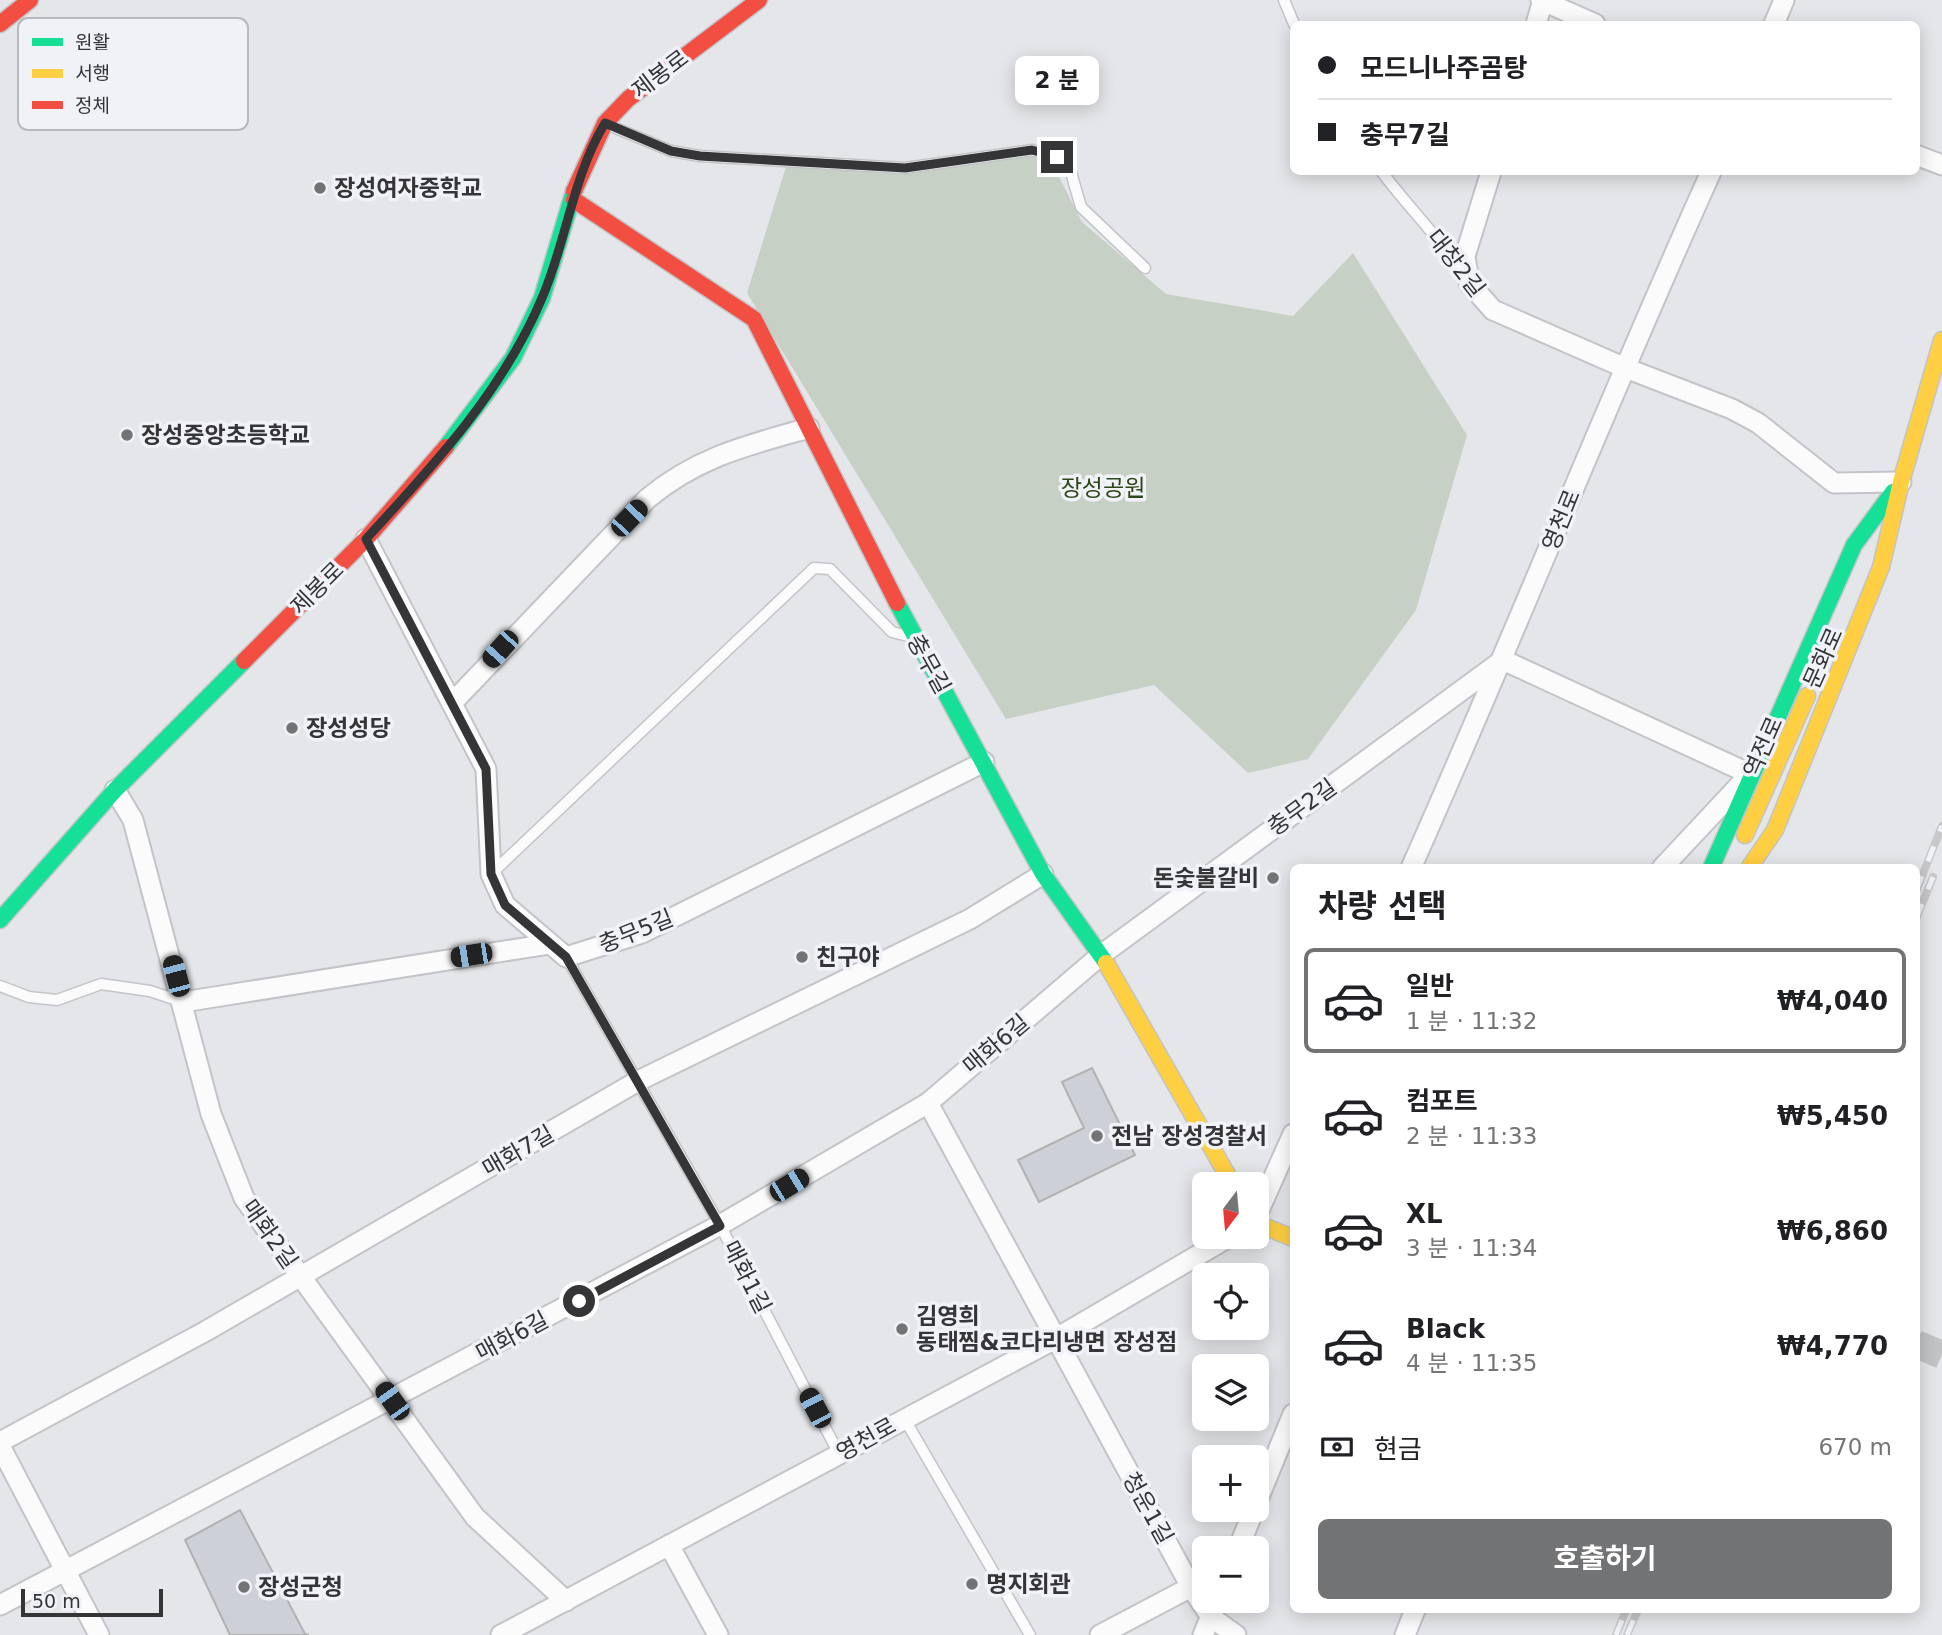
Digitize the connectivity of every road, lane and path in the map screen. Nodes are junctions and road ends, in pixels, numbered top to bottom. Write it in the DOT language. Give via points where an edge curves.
graph roads {
  1 [pos="30,0"];
  2 [pos="760,0"];
  3 [pos="1284,0"];
  4 [pos="1542,0"];
  5 [pos="1784,0"];
  6 [pos="1293,21"];
  7 [pos="1537,21"];
  8 [pos="1588,21"];
  9 [pos="1775,21"];
  10 [pos="0,24"];
  11 [pos="605,123"];
  12 [pos="1920,157"];
  13 [pos="1942,165"];
  14 [pos="1384,175"];
  15 [pos="1490,175"];
  16 [pos="1711,175"];
  17 [pos="574,200"];
  18 [pos="1145,268"];
  19 [pos="1469,284"];
  20 [pos="1942,340"];
  21 [pos="1623,367"];
  22 [pos="809,428"];
  23 [pos="1901,482"];
  24 [pos="366,539"];
  25 [pos="1857,583"];
  26 [pos="914,637"];
  27 [pos="1503,660"];
  28 [pos="1812,684"];
  29 [pos="452,703"];
  30 [pos="984,762"];
  31 [pos="1750,774"];
  32 [pos="116,790"];
  33 [pos="1745,835"];
  34 [pos="1413,864"];
  35 [pos="1666,864"];
  36 [pos="1713,864"];
  37 [pos="1752,864"];
  38 [pos="491,874"];
  39 [pos="1043,874"];
  40 [pos="0,920"];
  41 [pos="549,944"];
  42 [pos="1101,955"];
  43 [pos="566,957"];
  44 [pos="0,986"];
  45 [pos="183,1002"];
  46 [pos="638,1081"];
  47 [pos="928,1103"];
  48 [pos="1290,1141"];
  49 [pos="1226,1172"];
  50 [pos="1269,1188"];
  51 [pos="720,1226"];
  52 [pos="1269,1228"];
  53 [pos="1290,1237"];
  54 [pos="1207,1250"];
  55 [pos="299,1276"];
  56 [pos="1055,1339"];
  57 [pos="392,1401"];
  58 [pos="904,1418"];
  59 [pos="1290,1421"];
  60 [pos="0,1444"];
  61 [pos="839,1454"];
  62 [pos="1269,1472"];
  63 [pos="669,1545"];
  64 [pos="64,1572"];
  65 [pos="1191,1587"];
  66 [pos="566,1601"];
  67 [pos="0,1605"];
  68 [pos="1414,1613"];
  69 [pos="1210,1618"];
  70 [pos="99,1635"];
  71 [pos="501,1635"];
  72 [pos="718,1635"];
  73 [pos="1030,1635"];
  74 [pos="1100,1635"];
  75 [pos="1236,1635"];
  76 [pos="1405,1635"];
  1 -- 10 [label="main road"];
  2 -- 11 [label="main road, 제봉로" via="628,99"];
  3 -- 6 [label="lane"];
  4 -- 7 [label="street"];
  4 -- 8 [label="street"];
  5 -- 9 [label="street"];
  11 -- 17 [label="main road, 제봉로" via="589,150"];
  11 -- 18 [label="lane" via="671,151 700,156 905,168 1032,150 1057,157 1070,169 1081,207"];
  12 -- 13 [label="street"];
  14 -- 19 [label="lane, 대창2길" via="1443,242"];
  15 -- 19 [label="street" via="1465,256"];
  16 -- 21 [label="street, 영천로"];
  17 -- 22 [label="main road, 충무길" via="754,318"];
  17 -- 24 [label="main road, 제봉로" via="542,298 513,358 457,435"];
  19 -- 21 [label="street, 대창2길" via="1493,310"];
  20 -- 23 [label="main road, 역전로"];
  21 -- 23 [label="street, 대창2길" via="1758,423 1834,483"];
  21 -- 27 [label="street, 영천로"];
  22 -- 26 [label="main road, 충무길"];
  22 -- 29 [label="street" via="699,462 670,480"];
  23 -- 25 [label="main road"];
  23 -- 31 [label="main road, 역전로" via="1854,545"];
  23 -- 37 [label="main road, 역전로" via="1881,567 1853,643 1775,830"];
  24 -- 29 [label="street"];
  24 -- 32 [label="main road, 제봉로"];
  26 -- 30 [label="main road, 충무길"];
  26 -- 38 [label="lane" via="892,632 830,569 814,568"];
  27 -- 31 [label="street"];
  27 -- 34 [label="street, 영천로"];
  27 -- 42 [label="street, 충무2길"];
  28 -- 33 [label="main road, 문화로"];
  29 -- 38 [label="street" via="486,769"];
  30 -- 39 [label="main road, 충무길"];
  30 -- 43 [label="street, 충무5길" via="642,933"];
  31 -- 35 [label="street"];
  31 -- 36 [label="main road, 역전로"];
  32 -- 40 [label="main road, 제봉로"];
  32 -- 45 [label="street, 매화2길" via="133,820"];
  38 -- 41 [label="street" via="505,905"];
  39 -- 42 [label="main road, 충무길"];
  39 -- 46 [label="street, 매화7길" via="970,919"];
  41 -- 43 [label="street"];
  41 -- 45 [label="street"];
  42 -- 47 [label="street, 매화6길"];
  42 -- 49 [label="main road, 충무길"];
  43 -- 46 [label="lane, 매화1길"];
  44 -- 45 [label="lane" via="29,997 57,1000 101,984"];
  45 -- 55 [label="street, 매화2길" via="229,1165 244,1199"];
  46 -- 51 [label="lane, 매화1길"];
  46 -- 55 [label="street, 매화7길"];
  47 -- 51 [label="street, 매화6길"];
  47 -- 56 [label="street, 청운1길"];
  48 -- 50 [label="street"];
  51 -- 57 [label="street, 매화6길"];
  51 -- 61 [label="lane, 매화1길"];
  52 -- 53 [label="main road"];
  54 -- 56 [label="street, 영천로"];
  55 -- 57 [label="street, 매화2길"];
  55 -- 60 [label="street, 매화7길"];
  56 -- 58 [label="street, 영천로"];
  56 -- 65 [label="street, 청운1길"];
  57 -- 64 [label="street, 매화6길"];
  57 -- 66 [label="street, 매화2길" via="475,1517"];
  58 -- 61 [label="street, 영천로"];
  58 -- 73 [label="lane"];
  59 -- 62 [label="street"];
  60 -- 64 [label="street"];
  61 -- 63 [label="street, 영천로"];
  63 -- 66 [label="street, 영천로"];
  63 -- 72 [label="street"];
  64 -- 67 [label="street, 매화6길"];
  64 -- 70 [label="street"];
  65 -- 69 [label="street, 청운1길"];
  65 -- 74 [label="street"];
  66 -- 71 [label="street, 영천로"];
  68 -- 76 [label="street"];
  69 -- 75 [label="street"];
}
